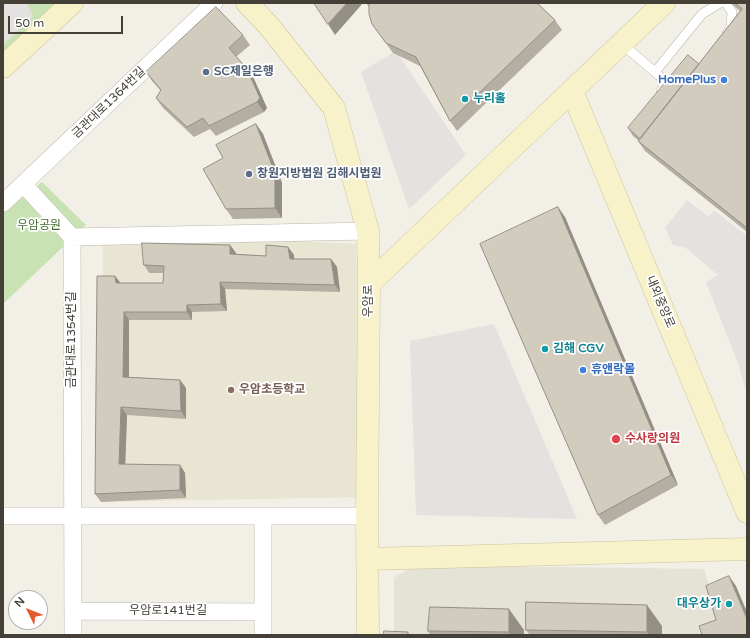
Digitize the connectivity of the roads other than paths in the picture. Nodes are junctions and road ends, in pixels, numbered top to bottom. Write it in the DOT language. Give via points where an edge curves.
graph roads {
  1 [pos="72,3"];
  2 [pos="214,3"];
  3 [pos="247,3"];
  4 [pos="664,3"];
  5 [pos="720,3"];
  6 [pos="726,3"];
  7 [pos="722,39"];
  8 [pos="622,44"];
  9 [pos="3,67"];
  10 [pos="655,72"];
  11 [pos="572,91"];
  12 [pos="653,100"];
  13 [pos="24,184"];
  14 [pos="3,203"];
  15 [pos="368,231"];
  16 [pos="72,237"];
  17 [pos="369,284"];
  18 [pos="747,512"];
  19 [pos="73,515"];
  20 [pos="3,516"];
  21 [pos="263,516"];
  22 [pos="367,516"];
  23 [pos="747,549"];
  24 [pos="368,558"];
  25 [pos="73,610"];
  26 [pos="263,612"];
  27 [pos="73,635"];
  28 [pos="263,635"];
  29 [pos="368,635"];
  1 -- 9 [label="street"];
  2 -- 13 [label="street, 금관대로1364번길"];
  3 -- 15 [label="street, 우암로" via="269,26 334,108"];
  4 -- 8 [label="street"];
  5 -- 10 [label="lane" via="702,14"];
  6 -- 7 [label="lane" via="732,12 731,28"];
  8 -- 10 [label="lane"];
  8 -- 11 [label="street"];
  10 -- 12 [label="lane" via="667,83"];
  11 -- 17 [label="street"];
  11 -- 18 [label="street, 내외중앙로"];
  13 -- 14 [label="street, 금관대로1364번길"];
  13 -- 16 [label="street"];
  15 -- 16 [label="street"];
  15 -- 17 [label="street, 우암로"];
  16 -- 19 [label="street, 금관대로1354번길"];
  17 -- 22 [label="street, 우암로"];
  19 -- 20 [label="street"];
  19 -- 21 [label="street"];
  19 -- 25 [label="street"];
  21 -- 22 [label="street"];
  21 -- 26 [label="street"];
  22 -- 24 [label="street, 우암로"];
  23 -- 24 [label="street"];
  24 -- 29 [label="street, 우암로"];
  25 -- 26 [label="street, 우암로141번길"];
  25 -- 27 [label="street"];
  26 -- 28 [label="street"];
}
